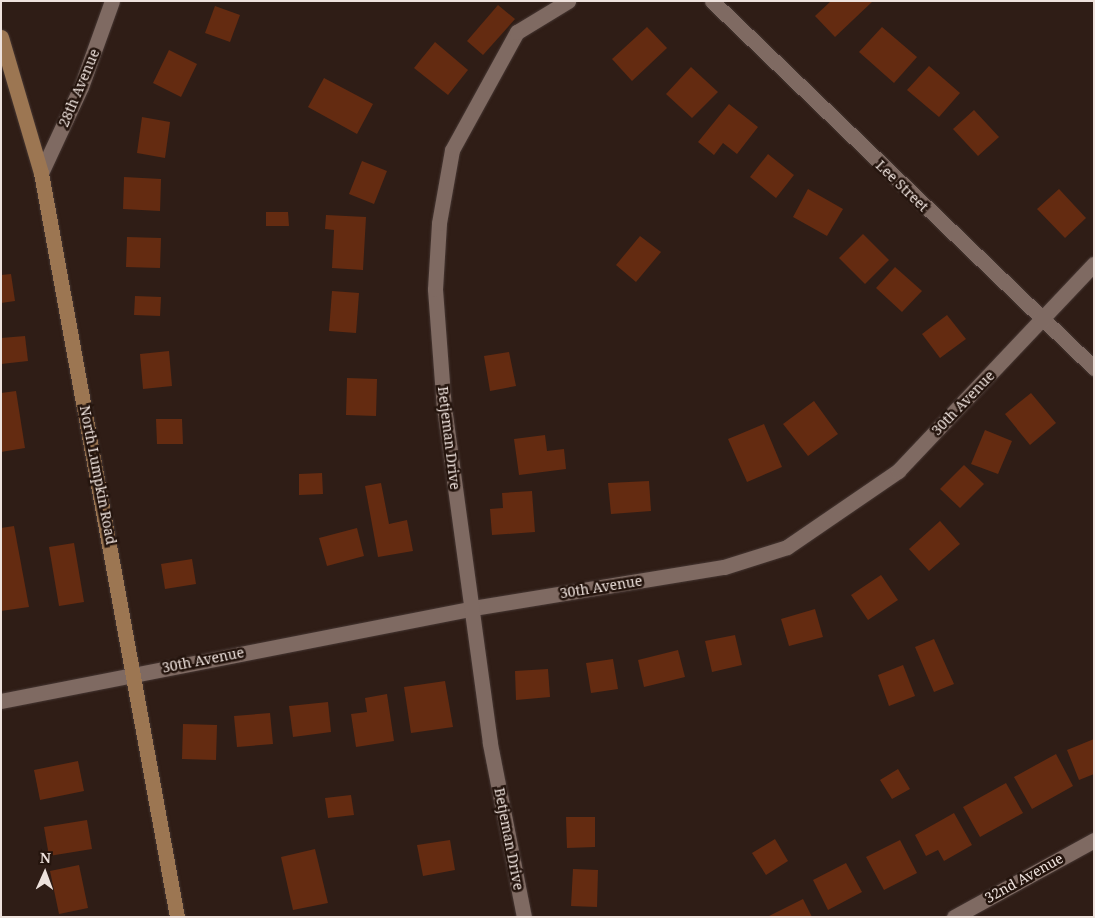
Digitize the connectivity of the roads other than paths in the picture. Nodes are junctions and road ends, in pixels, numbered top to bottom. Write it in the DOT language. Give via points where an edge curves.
graph roads {
  1 [pos="112,1"];
  2 [pos="568,1"];
  3 [pos="712,1"];
  4 [pos="1,37"];
  5 [pos="41,173"];
  6 [pos="1094,264"];
  7 [pos="1041,321"];
  8 [pos="1094,368"];
  9 [pos="473,608"];
  10 [pos="136,673"];
  11 [pos="1,701"];
  12 [pos="1094,840"];
  13 [pos="177,917"];
  14 [pos="524,917"];
  15 [pos="954,917"];
  1 -- 5 [label="street, 28th Avenue" via="81,87"];
  2 -- 9 [label="street, Betjeman Drive" via="517,32 476,101 452,150 439,223 435,289 444,409"];
  3 -- 7 [label="street, Lee Street"];
  4 -- 5 [label="street, North Lumpkin Road"];
  5 -- 10 [label="street, North Lumpkin Road"];
  6 -- 7 [label="street, 30th Avenue"];
  7 -- 8 [label="street, Lee Street"];
  7 -- 9 [label="street, 30th Avenue" via="898,471 787,547 724,567"];
  9 -- 10 [label="street, 30th Avenue"];
  9 -- 14 [label="street, Betjeman Drive" via="490,744"];
  10 -- 11 [label="street, 30th Avenue"];
  10 -- 13 [label="street, North Lumpkin Road"];
  12 -- 15 [label="street, 32nd Avenue"];
}
